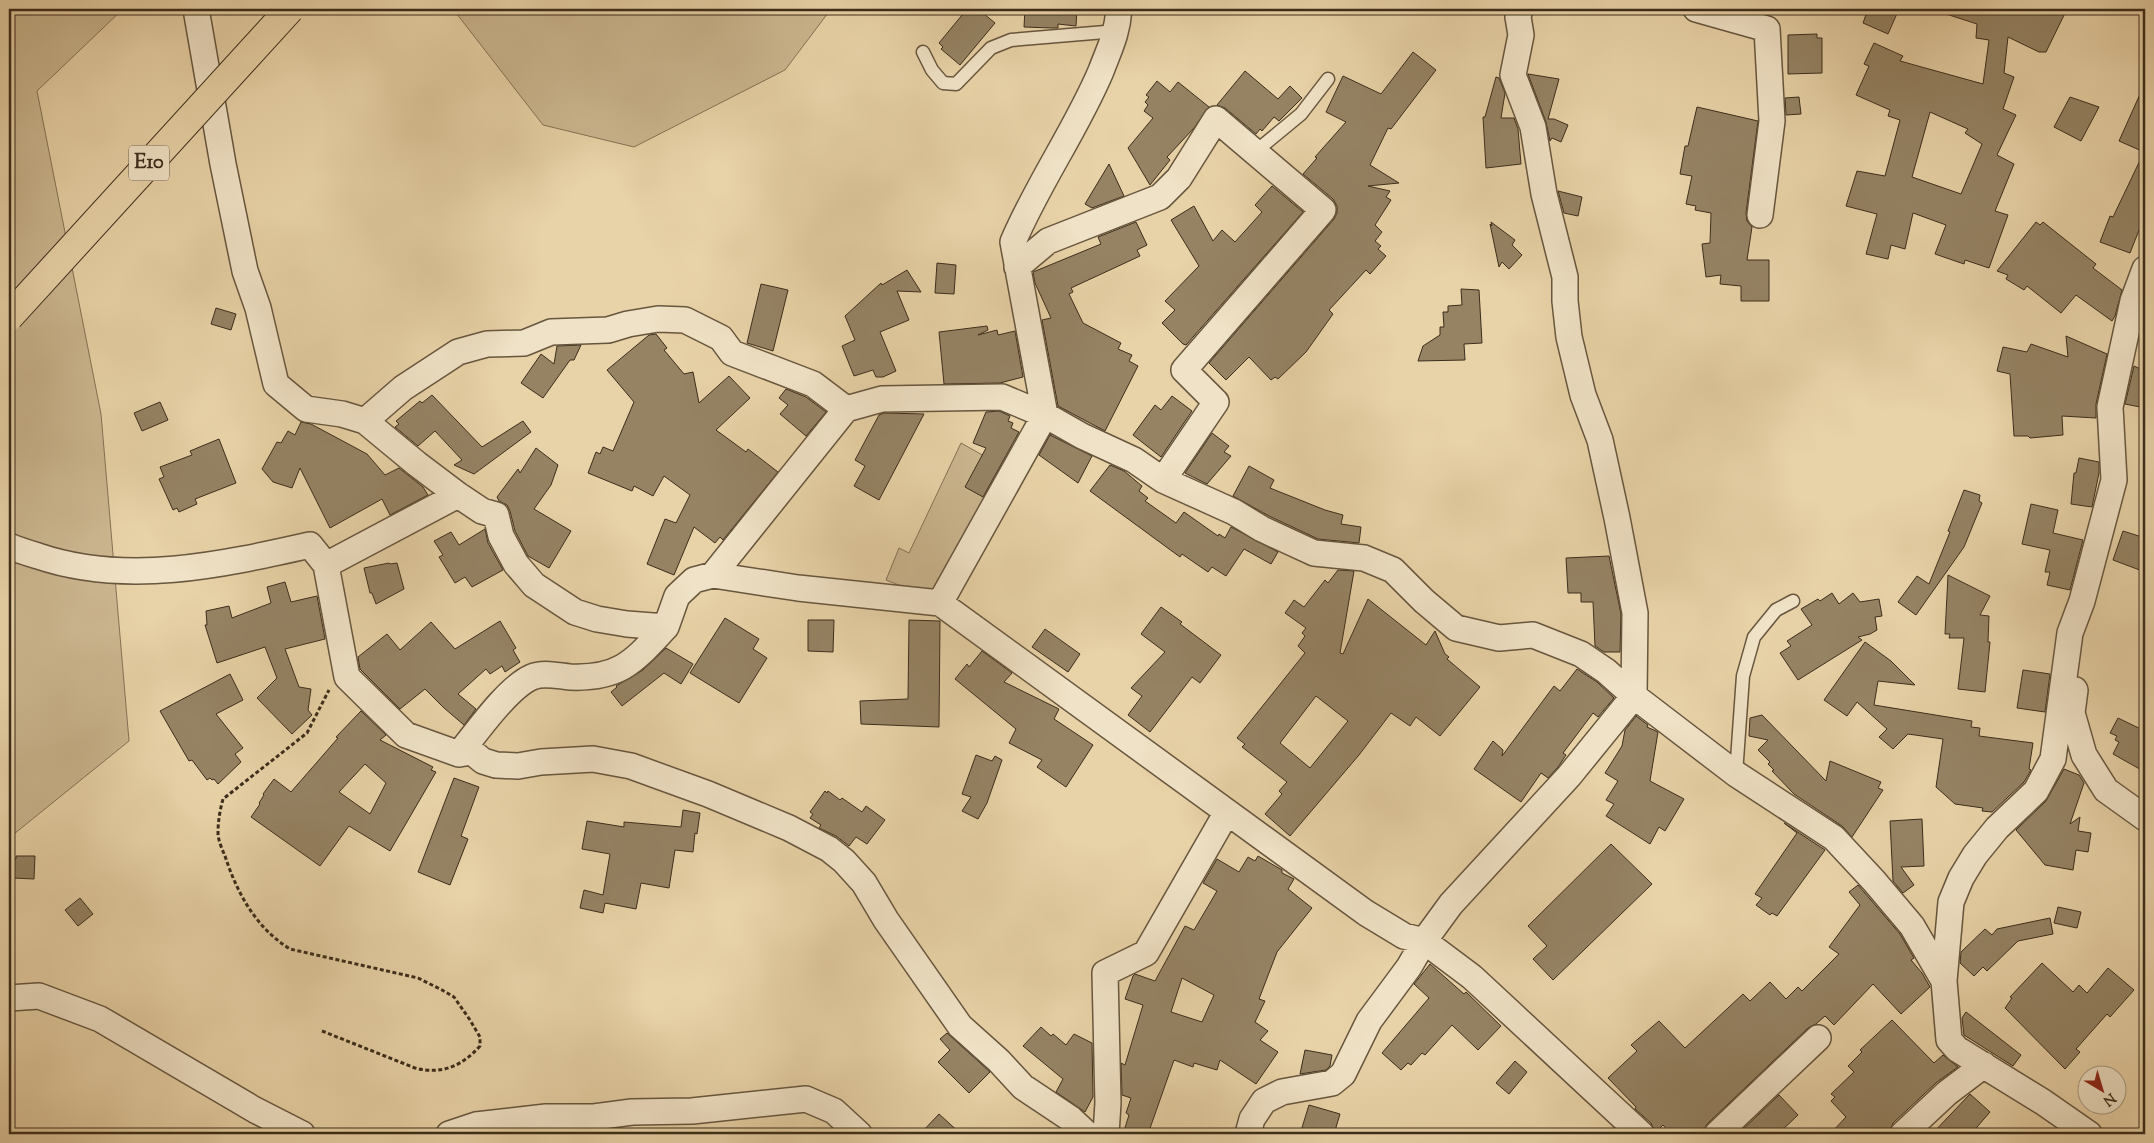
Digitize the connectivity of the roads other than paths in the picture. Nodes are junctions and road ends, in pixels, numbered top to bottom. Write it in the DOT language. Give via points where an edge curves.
graph roads {
  1 [pos="196,9"];
  2 [pos="290,9"];
  3 [pos="1520,9"];
  4 [pos="1696,9"];
  5 [pos="1118,20"];
  6 [pos="923,52"];
  7 [pos="1328,79"];
  8 [pos="1255,152"];
  9 [pos="1760,215"];
  10 [pos="1017,267"];
  11 [pos="2145,268"];
  12 [pos="9,317"];
  13 [pos="846,409"];
  14 [pos="1045,415"];
  15 [pos="366,421"];
  16 [pos="1163,480"];
  17 [pos="458,495"];
  18 [pos="9,546"];
  19 [pos="326,565"];
  20 [pos="713,575"];
  21 [pos="1793,601"];
  22 [pos="2082,601"];
  23 [pos="940,603"];
  24 [pos="666,626"];
  25 [pos="1634,696"];
  26 [pos="459,754"];
  27 [pos="1736,774"];
  28 [pos="1227,812"];
  29 [pos="2141,813"];
  30 [pos="1424,941"];
  31 [pos="1944,981"];
  32 [pos="9,998"];
  33 [pos="1818,1038"];
  34 [pos="1984,1065"];
  35 [pos="302,1134"];
  36 [pos="449,1134"];
  37 [pos="859,1134"];
  38 [pos="1088,1134"];
  39 [pos="1106,1134"];
  40 [pos="1248,1134"];
  41 [pos="1641,1134"];
  42 [pos="1717,1134"];
  43 [pos="1903,1134"];
  44 [pos="2089,1134"];
  1 -- 15 [label="street" via="246,271 276,384 306,410 342,414"];
  2 -- 12 [label="highway, E10, bridge"];
  3 -- 25 [label="street" via="1521,35 1513,75 1533,127 1544,194 1565,277 1569,337 1583,395 1600,440 1617,518 1635,613"];
  4 -- 9 [label="street" via="1766,30 1772,121"];
  5 -- 6 [label="lane" via="1011,40 991,48 956,84 943,82"];
  5 -- 10 [label="street" via="1088,102 1024,215 1013,242"];
  7 -- 8 [label="lane" via="1302,114"];
  8 -- 10 [label="street" via="1216,119 1179,178 1160,197 1048,240"];
  8 -- 16 [label="street" via="1323,210 1184,370 1216,402"];
  10 -- 14 [label="street"];
  11 -- 22 [label="street" via="2133,302 2110,407 2114,480"];
  13 -- 14 [label="street" via="882,399 1002,397"];
  13 -- 15 [label="street" via="814,384 732,353 722,338 686,320 658,319 608,330 551,332 524,343 487,344 458,352 403,388"];
  13 -- 20 [label="street"];
  14 -- 16 [label="street" via="1134,460"];
  14 -- 23 [label="street"];
  15 -- 17 [label="street"];
  16 -- 25 [label="street" via="1314,553 1364,558 1392,570 1456,628 1499,638 1533,635 1581,654"];
  17 -- 19 [label="street"];
  17 -- 24 [label="street" via="482,511 496,514 502,536 516,564 534,585 574,612 627,624"];
  18 -- 19 [label="street" via="53,562 97,570 142,572 230,563 310,545"];
  19 -- 26 [label="street" via="347,677 406,735"];
  20 -- 23 [label="street"];
  20 -- 24 [label="street" via="694,580 676,596"];
  21 -- 27 [label="lane" via="1776,610 1754,637 1744,676"];
  22 -- 29 [label="street" via="2072,713 2084,755 2106,790"];
  22 -- 31 [label="street" via="2070,633 2053,759 2036,791 1997,828 1961,878 1951,902"];
  23 -- 28 [label="street"];
  24 -- 26 [label="street" via="635,660 607,675 533,677 506,697"];
  25 -- 27 [label="street"];
  25 -- 30 [label="street" via="1569,776 1451,904"];
  26 -- 38 [label="street" via="472,752 482,761 496,765 518,766 593,758 631,766 708,794 789,828 829,849 864,883 960,1026 1023,1087"];
  27 -- 31 [label="street" via="1834,838 1912,926"];
  28 -- 30 [label="street" via="1366,913 1404,936"];
  28 -- 39 [label="street" via="1146,952 1105,973"];
  30 -- 40 [label="street" via="1369,1021 1343,1074 1332,1083 1282,1092 1264,1101 1252,1119"];
  30 -- 41 [label="street" via="1472,977"];
  31 -- 34 [label="street" via="1949,1040 1957,1049"];
  32 -- 35 [label="street" via="39,996 100,1019 247,1106"];
  33 -- 42 [label="street"];
  34 -- 43 [label="street" via="1947,1093"];
  34 -- 44 [label="street"];
  36 -- 37 [label="street" via="476,1125 546,1117 692,1111 806,1099 834,1111"];
}
